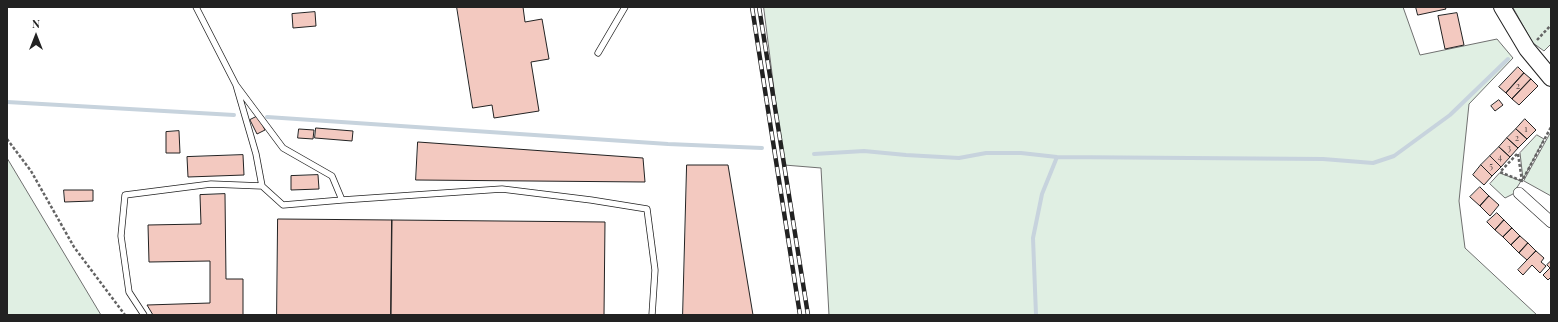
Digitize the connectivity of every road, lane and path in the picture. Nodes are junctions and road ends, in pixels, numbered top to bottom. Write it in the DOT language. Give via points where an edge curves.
graph roads {
  1 [pos="196,7"];
  2 [pos="625,7"];
  3 [pos="1502,7"];
  4 [pos="1551,25"];
  5 [pos="1533,43"];
  6 [pos="598,53"];
  7 [pos="1551,78"];
  8 [pos="236,85"];
  9 [pos="1551,127"];
  10 [pos="7,138"];
  11 [pos="1522,181"];
  12 [pos="262,186"];
  13 [pos="1519,193"];
  14 [pos="342,200"];
  15 [pos="1551,222"];
  16 [pos="124,315"];
  17 [pos="144,315"];
  18 [pos="652,315"];
  1 -- 8 [label="lane"];
  2 -- 6 [label="lane"];
  3 -- 7 [label="main road" via="1527,49"];
  4 -- 5 [label="path"];
  8 -- 12 [label="lane" via="256,154"];
  8 -- 14 [label="lane" via="283,148 332,176"];
  9 -- 11 [label="path"];
  10 -- 16 [label="path" via="31,171 74,247"];
  11 -- 11 [label="path" via="1500,172 1518,154 1520,167"];
  12 -- 14 [label="lane" via="283,205"];
  12 -- 17 [label="lane" via="211,184 125,195 121,236 129,292"];
  13 -- 15 [label="street"];
  14 -- 18 [label="lane" via="502,189 647,209 655,270"];
}
